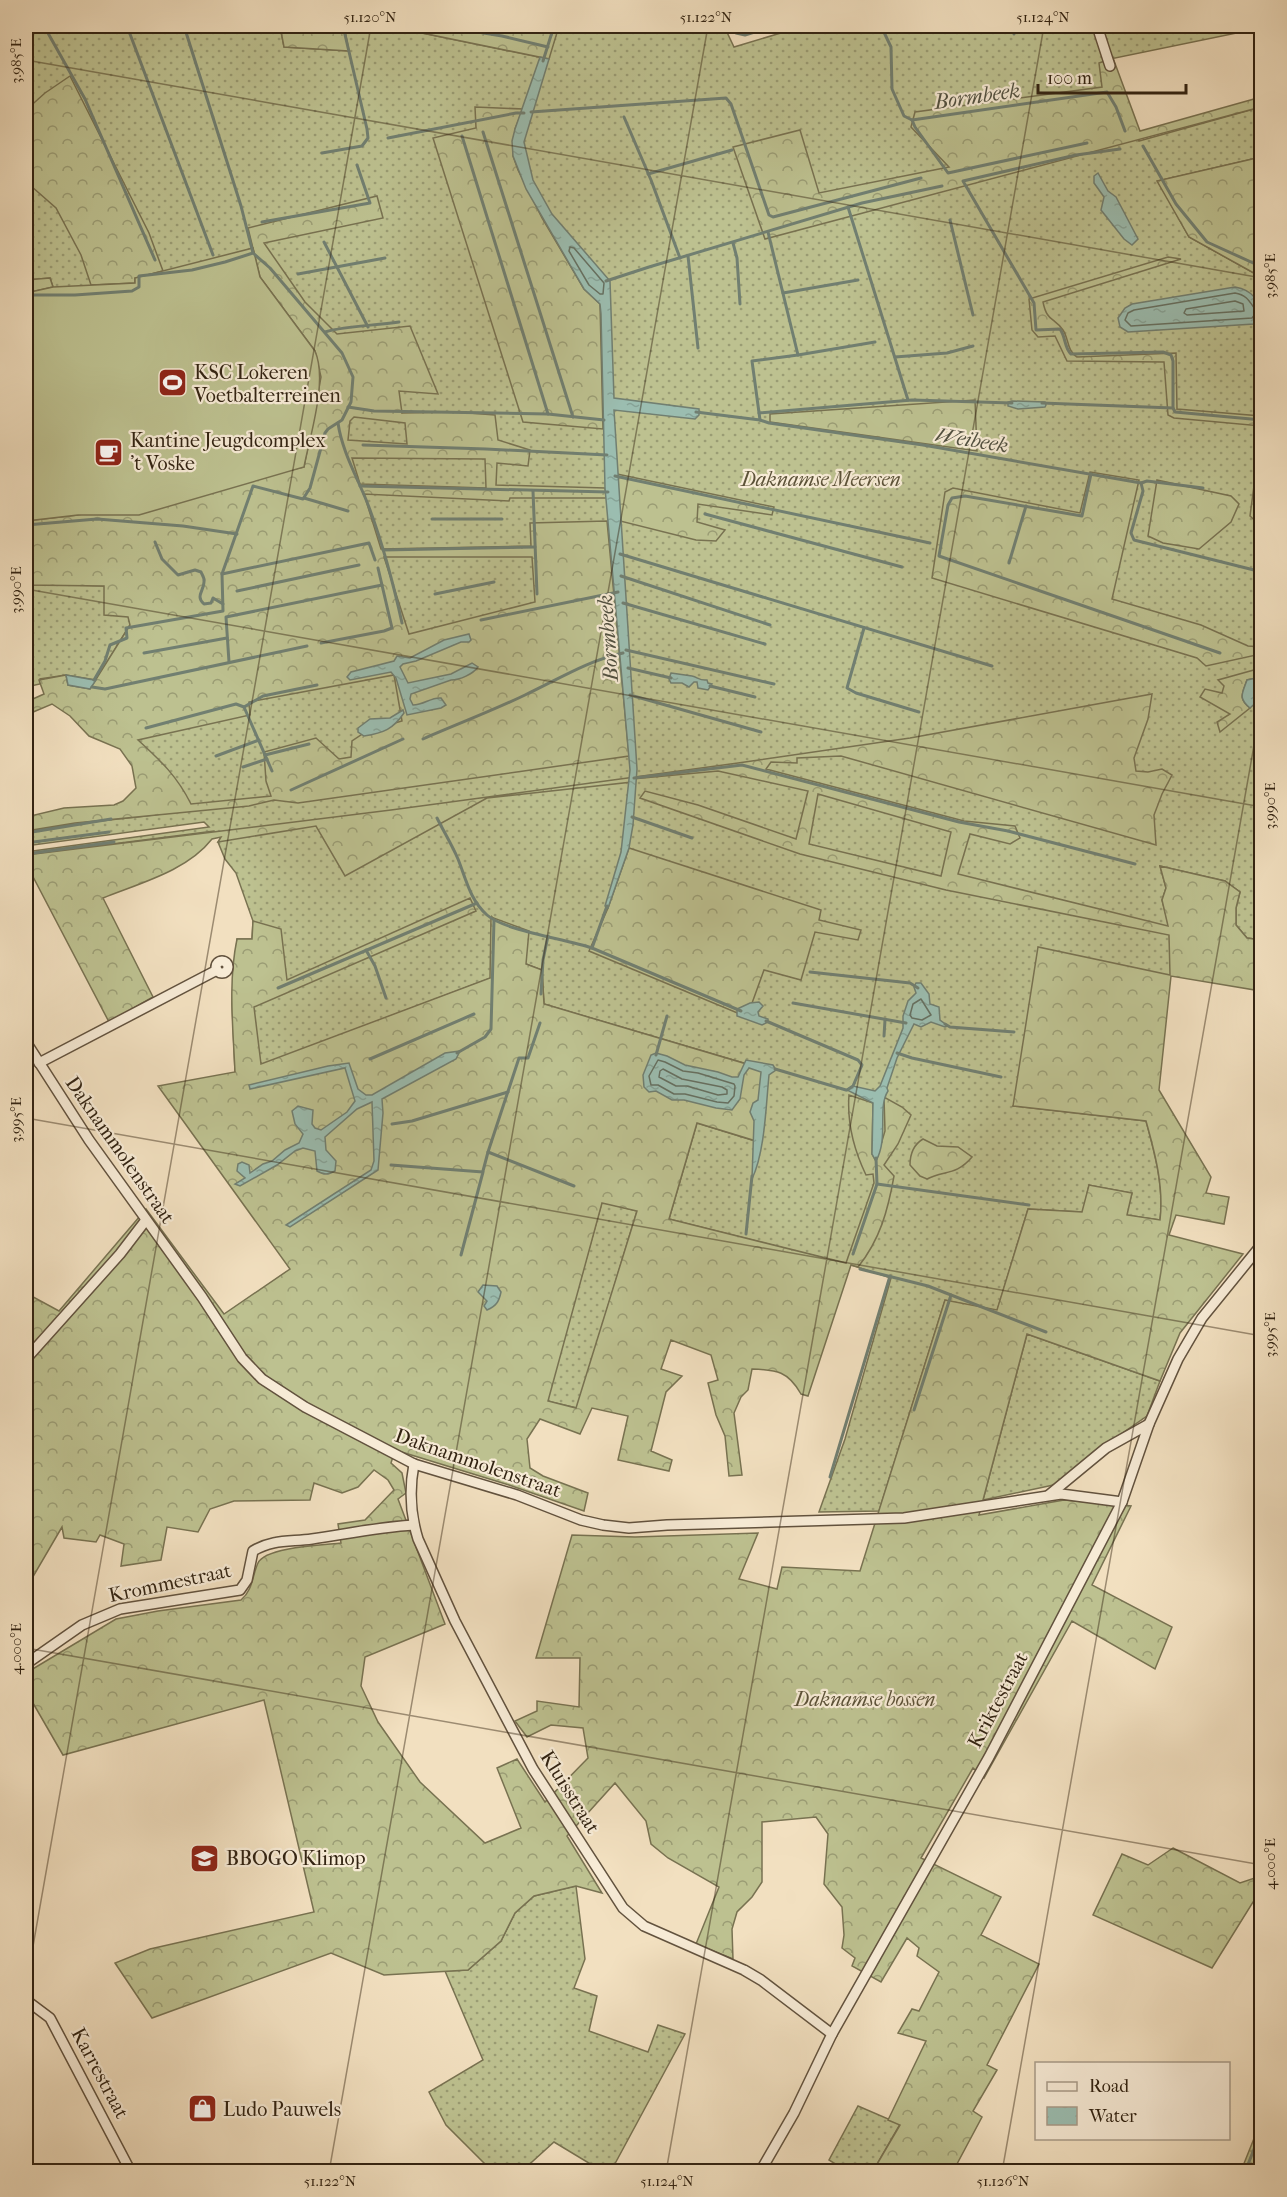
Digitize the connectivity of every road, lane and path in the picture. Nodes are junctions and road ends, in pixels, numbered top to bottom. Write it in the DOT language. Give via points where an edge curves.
graph roads {
  1 [pos="1097,26"];
  2 [pos="1110,66"];
  3 [pos="217,970"];
  4 [pos="26,1042"];
  5 [pos="39,1063"];
  6 [pos="146,1220"];
  7 [pos="1262,1244"];
  8 [pos="26,1359"];
  9 [pos="1149,1424"];
  10 [pos="414,1464"];
  11 [pos="1048,1496"];
  12 [pos="1122,1502"];
  13 [pos="414,1525"];
  14 [pos="26,1664"];
  15 [pos="26,2001"];
  16 [pos="832,2034"];
  17 [pos="131,2172"];
  18 [pos="760,2172"];
  1 -- 2 [label="street"];
  3 -- 5 [label="street, Daknammolenstraat"];
  4 -- 5 [label="street, Daknammolenstraat"];
  5 -- 6 [label="street, Daknammolenstraat"];
  6 -- 8 [label="street"];
  6 -- 10 [label="street, Daknammolenstraat" via="242,1358 262,1379 304,1407"];
  7 -- 9 [label="street, Kriktestraat" via="1202,1318 1178,1359"];
  9 -- 11 [label="street" via="1106,1448"];
  9 -- 12 [label="street, Kriktestraat"];
  10 -- 11 [label="street, Daknammolenstraat" via="517,1495 581,1520 629,1528 904,1518"];
  10 -- 13 [label="street, Kluisstraat" via="410,1503"];
  11 -- 12 [label="street, Daknammolenstraat" via="1061,1494"];
  12 -- 16 [label="street, Kriktestraat" via="989,1757"];
  13 -- 14 [label="street, Krommestraat" via="267,1543 253,1551 247,1580 240,1590 120,1609 82,1624"];
  13 -- 16 [label="street, Kluisstraat" via="455,1621 533,1769 623,1908 644,1926 761,1980"];
  15 -- 17 [label="street, Karrestraat" via="50,2018"];
  16 -- 18 [label="street, Kriktestraat"];
}
